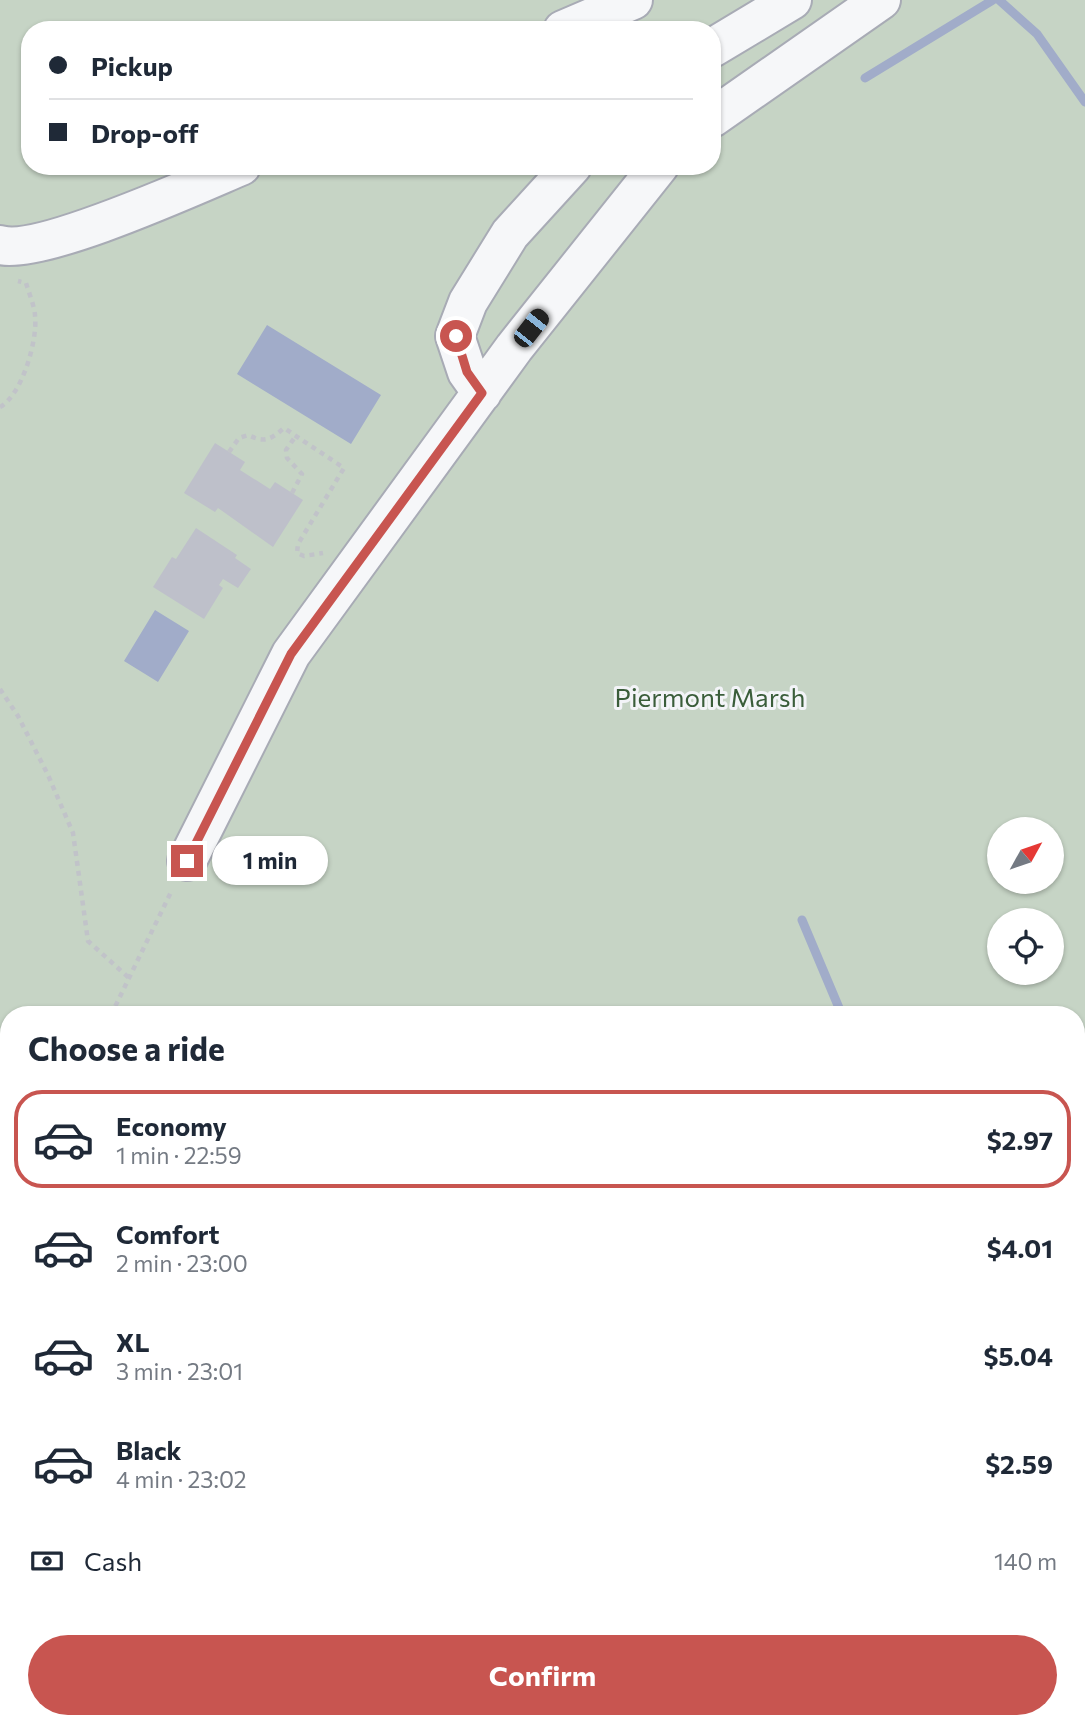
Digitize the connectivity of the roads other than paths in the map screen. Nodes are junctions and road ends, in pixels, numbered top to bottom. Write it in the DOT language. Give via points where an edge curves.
graph roads {
  1 [pos="633,0"];
  2 [pos="792,0"];
  3 [pos="881,0"];
  4 [pos="584,21"];
  5 [pos="721,43"];
  6 [pos="721,112"];
  7 [pos="219,175"];
  8 [pos="564,175"];
  9 [pos="652,175"];
  10 [pos="6,263"];
  11 [pos="482,393"];
  12 [pos="187,861"];
  1 -- 4 [label="lane"];
  2 -- 5 [label="lane"];
  3 -- 6 [label="lane"];
  7 -- 10 [label="lane" via="67,236 10,248"];
  8 -- 11 [label="lane" via="510,234 468,302 456,336 467,372"];
  9 -- 11 [label="lane"];
  11 -- 12 [label="lane" via="291,654"];
}
